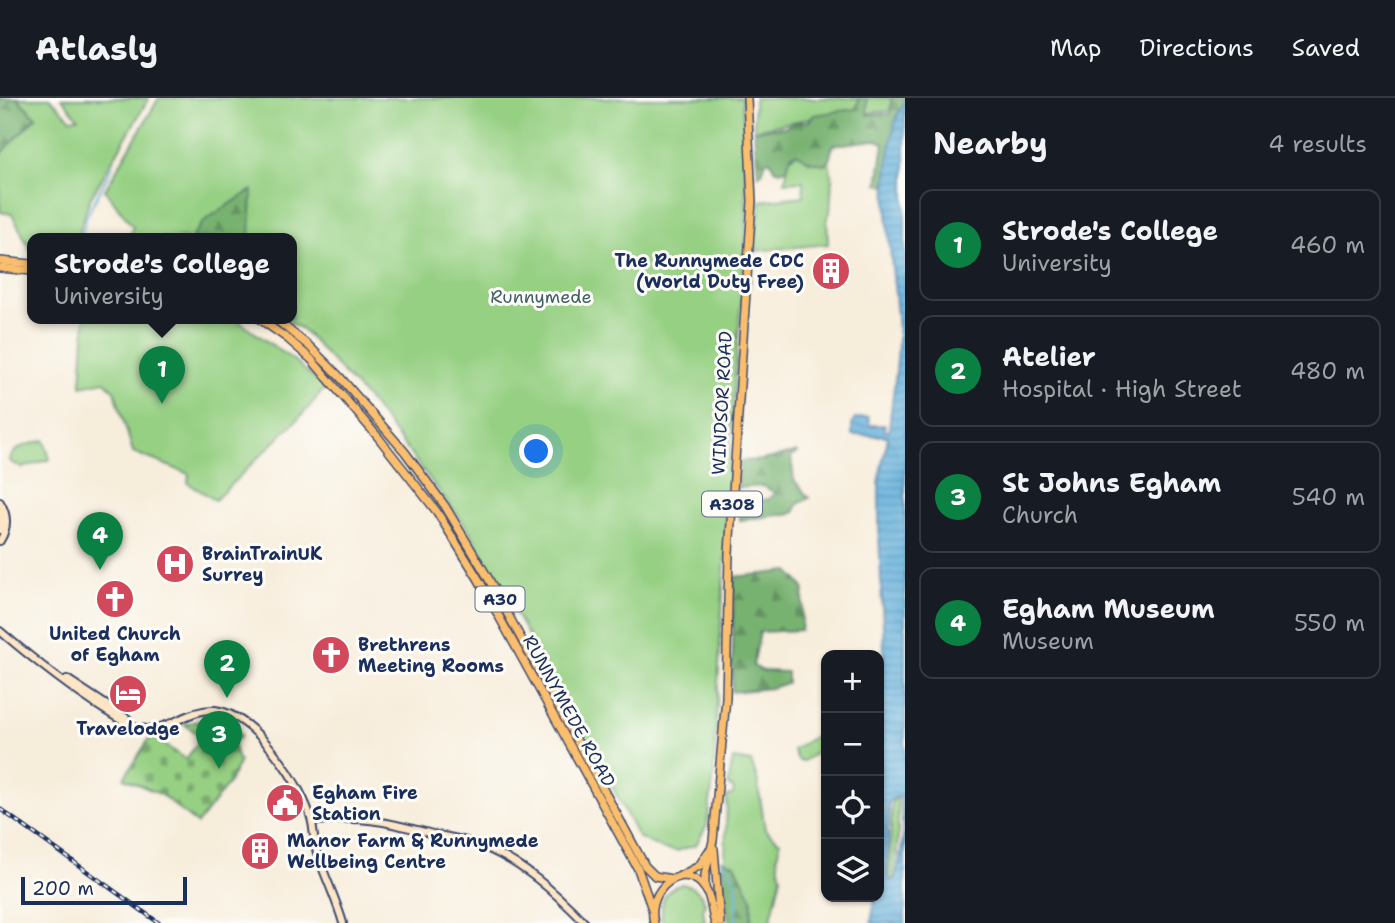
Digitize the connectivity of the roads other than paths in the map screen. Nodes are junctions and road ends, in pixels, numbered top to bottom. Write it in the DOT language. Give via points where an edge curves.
graph roads {
  1 [pos="747,98"];
  2 [pos="0,261"];
  3 [pos="27,263"];
  4 [pos="0,268"];
  5 [pos="27,270"];
  6 [pos="267,324"];
  7 [pos="281,324"];
  8 [pos="0,502"];
  9 [pos="0,510"];
  10 [pos="3,524"];
  11 [pos="0,541"];
  12 [pos="0,625"];
  13 [pos="0,631"];
  14 [pos="161,726"];
  15 [pos="312,822"];
  16 [pos="713,839"];
  17 [pos="675,878"];
  18 [pos="705,887"];
  19 [pos="652,909"];
  20 [pos="652,922"];
  21 [pos="715,922"];
  22 [pos="343,923"];
  23 [pos="585,923"];
  1 -- 16 [label="main road, WINDSOR ROAD / A308" via="752,201 734,460 726,698"];
  2 -- 3 [label="main road"];
  4 -- 5 [label="main road"];
  6 -- 19 [label="main road, RUNNYMEDE ROAD / A30" via="311,359 348,401 422,491 464,553 638,869"];
  7 -- 17 [label="main road, RUNNYMEDE ROAD / A30" via="320,356 358,398 405,452 458,526 645,866 655,876"];
  8 -- 10 [label="main road" via="5,511"];
  9 -- 10 [label="main road"];
  10 -- 11 [label="main road"];
  12 -- 14 [label="main road" via="33,656 121,715 145,726"];
  13 -- 14 [label="main road" via="49,672 119,719 141,729"];
  14 -- 15 [label="main road" via="206,710 235,717 278,755"];
  15 -- 22 [label="main road" via="317,851"];
  15 -- 23 [label="main road" via="377,819 478,845 548,889"];
  16 -- 17 [label="main road, WINDSOR ROAD / A308" via="703,861"];
  16 -- 18 [label="main road, WINDSOR ROAD / A308"];
  16 -- 21 [label="main road"];
  17 -- 18 [label="main road, A30" via="690,878"];
  17 -- 19 [label="main road, WINDSOR ROAD" via="661,887"];
  18 -- 21 [label="main road"];
  19 -- 20 [label="main road, A30"];
}
